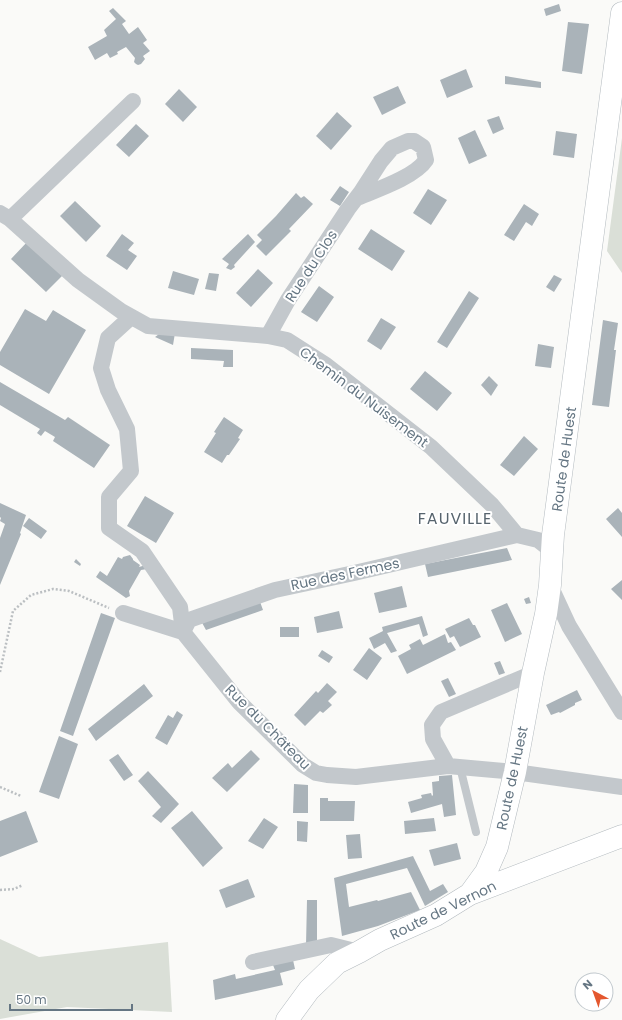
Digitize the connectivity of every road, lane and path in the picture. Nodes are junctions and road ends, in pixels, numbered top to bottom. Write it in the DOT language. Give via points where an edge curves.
graph roads {
  1 [pos="622,13"];
  2 [pos="133,101"];
  3 [pos="357,198"];
  4 [pos="5,216"];
  5 [pos="131,316"];
  6 [pos="268,336"];
  7 [pos="517,535"];
  8 [pos="552,551"];
  9 [pos="550,585"];
  10 [pos="123,613"];
  11 [pos="183,632"];
  12 [pos="0,672"];
  13 [pos="533,673"];
  14 [pos="622,712"];
  15 [pos="454,766"];
  16 [pos="515,772"];
  17 [pos="0,787"];
  18 [pos="622,787"];
  19 [pos="22,796"];
  20 [pos="476,832"];
  21 [pos="622,836"];
  22 [pos="23,885"];
  23 [pos="0,890"];
  24 [pos="470,894"];
  25 [pos="359,952"];
  26 [pos="253,962"];
  27 [pos="287,1020"];
  1 -- 8 [label="main road, Route de Huest"];
  2 -- 4 [label="street"];
  3 -- 6 [label="street, Rue du Clos" via="288,300"];
  4 -- 5 [label="street, Chemin du Nuisement" via="78,280"];
  5 -- 6 [label="street, Chemin du Nuisement" via="148,326"];
  5 -- 11 [label="street" via="108,338 101,368 126,429 131,471 109,497 109,528 142,551 180,607"];
  6 -- 7 [label="street, Chemin du Nuisement" via="287,340 326,365 431,447 492,505"];
  7 -- 8 [label="street" via="538,540"];
  7 -- 11 [label="street, Rue des Fermes" via="275,590 189,620"];
  8 -- 9 [label="main road, Route de Huest"];
  9 -- 13 [label="main road, Route de Huest"];
  9 -- 14 [label="street" via="569,626"];
  10 -- 11 [label="street"];
  10 -- 12 [label="path" via="68,591 53,589 31,595 13,611"];
  11 -- 15 [label="street, Rue du Château" via="239,702 303,765 316,773 356,777"];
  13 -- 15 [label="street" via="441,712 432,725 434,739"];
  13 -- 16 [label="main road, Route de Huest"];
  15 -- 16 [label="street, Rue du Château"];
  15 -- 20 [label="lane"];
  16 -- 18 [label="street, Rue du Château"];
  16 -- 24 [label="main road, Route de Huest" via="497,847 486,872"];
  17 -- 19 [label="path"];
  21 -- 24 [label="main road, Route de Vernon"];
  22 -- 23 [label="path"];
  24 -- 25 [label="main road, Route de Vernon" via="436,915"];
  25 -- 26 [label="street" via="332,945"];
  25 -- 27 [label="main road, Route de Vernon" via="337,964 309,990"];
}
